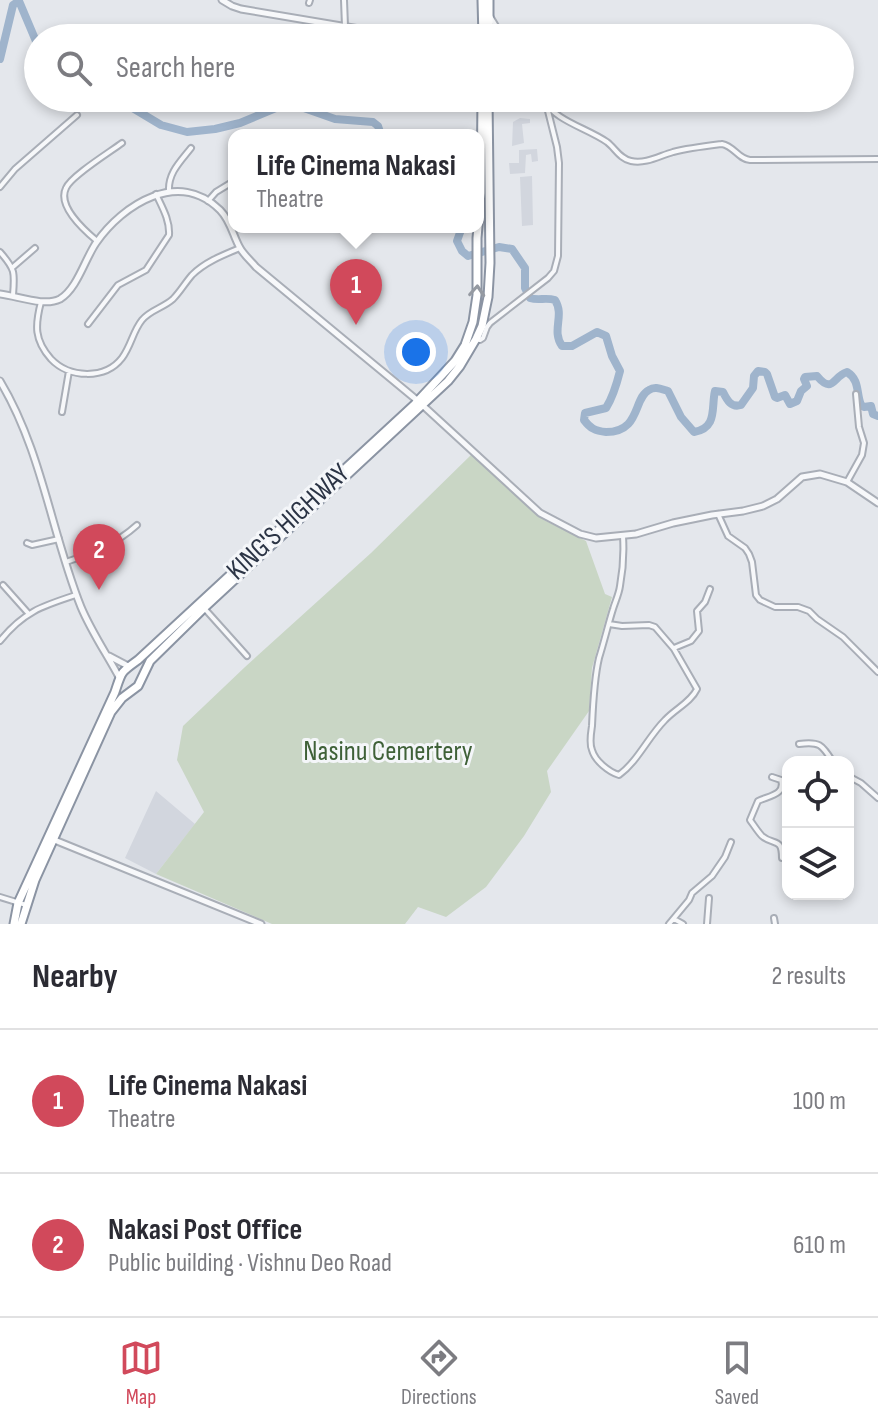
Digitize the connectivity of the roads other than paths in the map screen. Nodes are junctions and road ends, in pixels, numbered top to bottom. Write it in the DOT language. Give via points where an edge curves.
graph roads {
  1 [pos="222,0"];
  2 [pos="344,0"];
  3 [pos="482,0"];
  4 [pos="489,0"];
  5 [pos="489,15"];
  6 [pos="333,24"];
  7 [pos="345,24"];
  8 [pos="485,24"];
  9 [pos="488,24"];
  10 [pos="494,24"];
  11 [pos="485,112"];
  12 [pos="548,112"];
  13 [pos="554,112"];
  14 [pos="77,115"];
  15 [pos="122,143"];
  16 [pos="191,148"];
  17 [pos="878,159"];
  18 [pos="228,185"];
  19 [pos="0,187"];
  20 [pos="169,191"];
  21 [pos="156,194"];
  22 [pos="208,201"];
  23 [pos="228,222"];
  24 [pos="233,233"];
  25 [pos="477,233"];
  26 [pos="97,241"];
  27 [pos="35,248"];
  28 [pos="240,248"];
  29 [pos="0,252"];
  30 [pos="13,267"];
  31 [pos="0,294"];
  32 [pos="13,295"];
  33 [pos="41,302"];
  34 [pos="88,324"];
  35 [pos="476,339"];
  36 [pos="69,371"];
  37 [pos="0,381"];
  38 [pos="856,394"];
  39 [pos="420,403"];
  40 [pos="62,412"];
  41 [pos="847,482"];
  42 [pos="878,503"];
  43 [pos="718,514"];
  44 [pos="137,525"];
  45 [pos="623,536"];
  46 [pos="59,539"];
  47 [pos="27,543"];
  48 [pos="66,562"];
  49 [pos="3,585"];
  50 [pos="710,589"];
  51 [pos="76,595"];
  52 [pos="204,608"];
  53 [pos="28,613"];
  54 [pos="609,624"];
  55 [pos="0,641"];
  56 [pos="674,649"];
  57 [pos="108,656"];
  58 [pos="247,656"];
  59 [pos="128,666"];
  60 [pos="878,672"];
  61 [pos="119,677"];
  62 [pos="139,684"];
  63 [pos="799,744"];
  64 [pos="828,756"];
  65 [pos="772,777"];
  66 [pos="854,779"];
  67 [pos="878,798"];
  68 [pos="51,838"];
  69 [pos="731,842"];
  70 [pos="782,849"];
  71 [pos="0,897"];
  72 [pos="709,898"];
  73 [pos="22,904"];
  74 [pos="674,919"];
  75 [pos="14,924"];
  76 [pos="21,924"];
  77 [pos="261,924"];
  78 [pos="669,924"];
  79 [pos="683,924"];
  80 [pos="707,924"];
  1 -- 6 [label="street" via="241,9"];
  2 -- 7 [label="street"];
  3 -- 8 [label="highway"];
  4 -- 5 [label="highway"];
  5 -- 9 [label="highway"];
  5 -- 10 [label="street"];
  11 -- 35 [label="highway, KING'S HIGHWAY" via="490,263 488,297"];
  12 -- 35 [label="street" via="559,163 554,271"];
  13 -- 17 [label="street" via="607,142 628,161 722,144 750,160"];
  14 -- 19 [label="street"];
  15 -- 26 [label="street" via="64,192 71,214"];
  16 -- 20 [label="street" via="172,172"];
  18 -- 22 [label="street"];
  20 -- 21 [label="street"];
  20 -- 22 [label="street"];
  21 -- 26 [label="street" via="134,206"];
  21 -- 34 [label="street" via="169,235 146,270 118,285"];
  22 -- 23 [label="street"];
  24 -- 28 [label="street"];
  39 -- 25 [label="highway, KING'S HIGHWAY, one-way" via="465,345 473,322"];
  26 -- 33 [label="street" via="68,292"];
  27 -- 30 [label="street"];
  28 -- 36 [label="street" via="202,268 173,299 145,316 118,362 91,373"];
  28 -- 39 [label="street"];
  29 -- 30 [label="street"];
  30 -- 32 [label="street"];
  31 -- 32 [label="street"];
  32 -- 33 [label="street"];
  33 -- 36 [label="street" via="39,339 52,361"];
  35 -- 39 [label="highway, KING'S HIGHWAY" via="448,381"];
  36 -- 40 [label="street"];
  37 -- 46 [label="street" via="30,444"];
  38 -- 41 [label="street" via="864,443"];
  39 -- 45 [label="street" via="540,513 580,534"];
  39 -- 52 [label="highway, KING'S HIGHWAY"];
  39 -- 59 [label="highway, KING'S HIGHWAY"];
  41 -- 42 [label="street"];
  41 -- 43 [label="street" via="820,474 802,477 763,506"];
  43 -- 45 [label="street"];
  43 -- 60 [label="street" via="728,536 749,554 760,600 809,611"];
  44 -- 48 [label="street" via="106,547"];
  45 -- 54 [label="street" via="620,587"];
  46 -- 47 [label="street"];
  46 -- 48 [label="street"];
  48 -- 51 [label="street"];
  49 -- 53 [label="street"];
  50 -- 56 [label="street" via="697,611 699,631"];
  51 -- 53 [label="street"];
  51 -- 57 [label="street"];
  52 -- 58 [label="street"];
  52 -- 62 [label="highway, KING'S HIGHWAY" via="150,661"];
  53 -- 55 [label="street"];
  54 -- 56 [label="street" via="649,625"];
  54 -- 56 [label="street" via="598,661 591,750 616,774 628,768 664,721 696,692"];
  57 -- 59 [label="street"];
  57 -- 61 [label="street"];
  59 -- 61 [label="highway, KING'S HIGHWAY"];
  59 -- 62 [label="highway" via="136,670"];
  61 -- 62 [label="highway" via="126,685"];
  61 -- 68 [label="highway, KING'S HIGHWAY"];
  62 -- 68 [label="highway, KING'S HIGHWAY" via="111,712"];
  63 -- 64 [label="street" via="819,744"];
  65 -- 70 [label="street" via="781,780 781,789 758,801 750,820"];
  66 -- 67 [label="street"];
  68 -- 73 [label="highway, KING'S HIGHWAY"];
  68 -- 77 [label="street"];
  69 -- 74 [label="street" via="712,876"];
  71 -- 73 [label="street"];
  72 -- 80 [label="street"];
  73 -- 75 [label="highway, KING'S HIGHWAY"];
  73 -- 76 [label="highway, KING'S HIGHWAY"];
  74 -- 78 [label="street"];
  74 -- 79 [label="street"];
}
